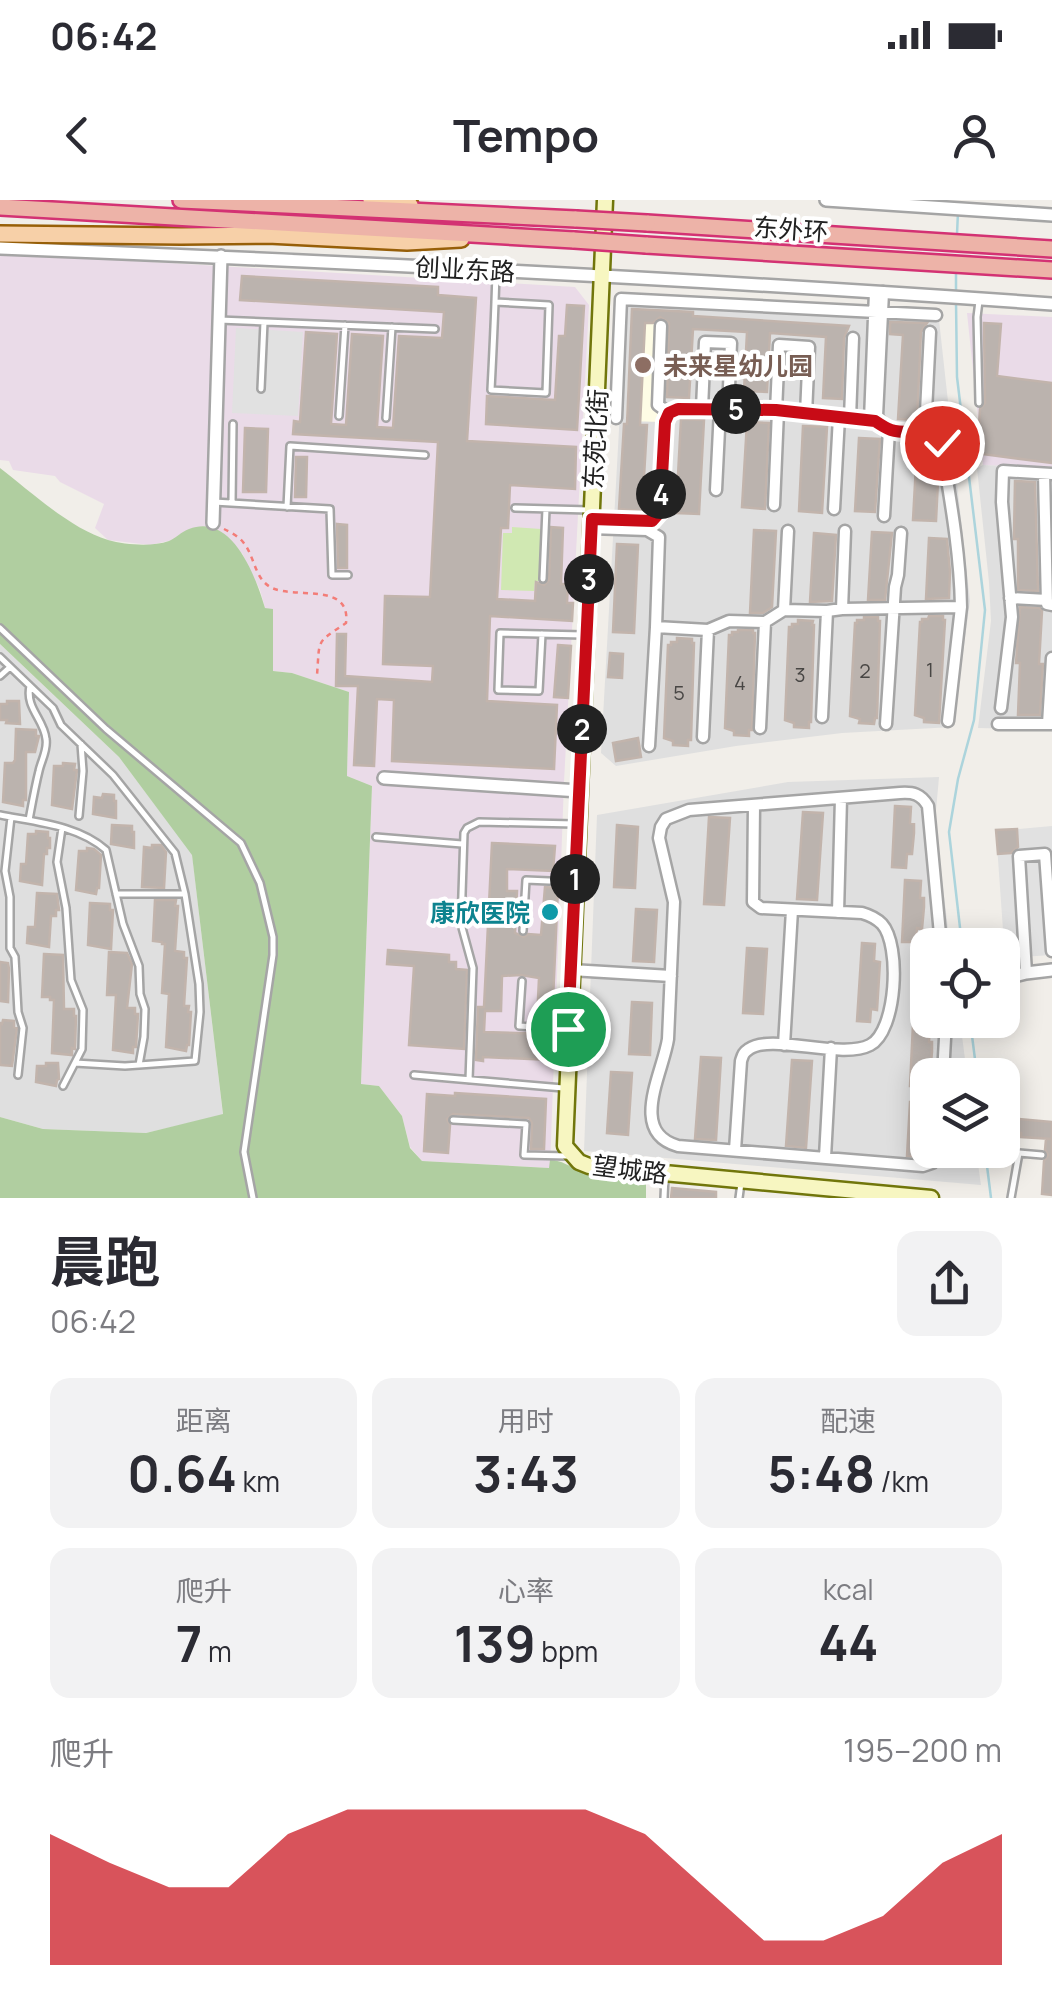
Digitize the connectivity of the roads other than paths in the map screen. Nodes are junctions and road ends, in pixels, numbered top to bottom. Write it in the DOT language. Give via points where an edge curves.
graph roads {
  1 [pos="181,200"];
  2 [pos="371,200"];
  3 [pos="605,200"];
  4 [pos="826,200"];
  5 [pos="928,203"];
  6 [pos="0,207"];
  7 [pos="1052,215"];
  8 [pos="509,216"];
  9 [pos="0,234"];
  10 [pos="508,237"];
  11 [pos="0,248"];
  12 [pos="1052,250"];
  13 [pos="221,256"];
  14 [pos="496,270"];
  15 [pos="1052,270"];
  16 [pos="603,276"];
  17 [pos="879,292"];
  18 [pos="602,298"];
  19 [pos="621,299"];
  20 [pos="978,299"];
  21 [pos="495,302"];
  22 [pos="1052,304"];
  23 [pos="878,312"];
  24 [pos="936,315"];
  25 [pos="219,320"];
  26 [pos="264,322"];
  27 [pos="345,325"];
  28 [pos="661,326"];
  29 [pos="392,327"];
  30 [pos="435,329"];
  31 [pos="930,332"];
  32 [pos="854,338"];
  33 [pos="261,390"];
  34 [pos="979,403"];
  35 [pos="702,408"];
  36 [pos="724,409"];
  37 [pos="777,411"];
  38 [pos="669,413"];
  39 [pos="806,414"];
  40 [pos="339,416"];
  41 [pos="386,418"];
  42 [pos="616,418"];
  43 [pos="845,418"];
  44 [pos="874,421"];
  45 [pos="233,424"];
  46 [pos="889,430"];
  47 [pos="925,432"];
  48 [pos="425,454"];
  49 [pos="1048,474"];
  50 [pos="716,490"];
  51 [pos="214,502"];
  52 [pos="232,503"];
  53 [pos="774,505"];
  54 [pos="287,506"];
  55 [pos="515,508"];
  56 [pos="546,509"];
  57 [pos="834,509"];
  58 [pos="660,512"];
  59 [pos="884,516"];
  60 [pos="592,519"];
  61 [pos="214,523"];
  62 [pos="788,531"];
  63 [pos="846,531"];
  64 [pos="901,533"];
  65 [pos="658,538"];
  66 [pos="348,575"];
  67 [pos="544,579"];
  68 [pos="1010,598"];
  69 [pos="1049,602"];
  70 [pos="961,607"];
  71 [pos="894,608"];
  72 [pos="842,609"];
  73 [pos="784,610"];
  74 [pos="828,612"];
  75 [pos="765,622"];
  76 [pos="656,627"];
  77 [pos="0,628"];
  78 [pos="708,630"];
  79 [pos="542,634"];
  80 [pos="586,636"];
  81 [pos="0,658"];
  82 [pos="1052,658"];
  83 [pos="10,666"];
  84 [pos="0,676"];
  85 [pos="30,686"];
  86 [pos="1001,708"];
  87 [pos="822,717"];
  88 [pos="948,721"];
  89 [pos="886,724"];
  90 [pos="998,724"];
  91 [pos="1050,724"];
  92 [pos="760,728"];
  93 [pos="702,736"];
  94 [pos="81,744"];
  95 [pos="649,746"];
  96 [pos="384,778"];
  97 [pos="579,791"];
  98 [pos="842,798"];
  99 [pos="754,805"];
  100 [pos="0,815"];
  101 [pos="79,816"];
  102 [pos="11,817"];
  103 [pos="29,820"];
  104 [pos="578,824"];
  105 [pos="62,828"];
  106 [pos="376,837"];
  107 [pos="462,844"];
  108 [pos="575,882"];
  109 [pos="116,894"];
  110 [pos="185,894"];
  111 [pos="792,910"];
  112 [pos="838,912"];
  113 [pos="939,928"];
  114 [pos="523,931"];
  115 [pos="1052,951"];
  116 [pos="571,970"];
  117 [pos="1052,970"];
  118 [pos="1026,973"];
  119 [pos="1020,974"];
  120 [pos="671,976"];
  121 [pos="522,981"];
  122 [pos="568,1029"];
  123 [pos="784,1045"];
  124 [pos="832,1048"];
  125 [pos="74,1063"];
  126 [pos="139,1065"];
  127 [pos="18,1074"];
  128 [pos="414,1075"];
  129 [pos="469,1080"];
  130 [pos="63,1086"];
  131 [pos="566,1088"];
  132 [pos="453,1120"];
  133 [pos="735,1150"];
  134 [pos="572,1155"];
  135 [pos="1042,1155"];
  136 [pos="825,1157"];
  137 [pos="910,1165"];
  138 [pos="665,1173"];
  139 [pos="741,1180"];
  140 [pos="253,1198"];
  141 [pos="664,1198"];
  142 [pos="739,1198"];
  143 [pos="931,1198"];
  144 [pos="1010,1198"];
  1 -- 8 [label="highway"];
  2 -- 8 [label="main road"];
  3 -- 16 [label="main road, 东苑北街"];
  4 -- 5 [label="street"];
  5 -- 7 [label="street"];
  6 -- 10 [label="highway"];
  8 -- 12 [label="highway, 东外环, bridge"];
  9 -- 10 [label="main road" via="407,242"];
  10 -- 15 [label="highway, 东外环, bridge"];
  11 -- 13 [label="street, 创业东路"];
  13 -- 14 [label="street, 创业东路"];
  13 -- 25 [label="street"];
  14 -- 16 [label="street, 创业东路"];
  14 -- 21 [label="lane"];
  16 -- 17 [label="street, 创业东路"];
  16 -- 18 [label="main road, 东苑北街"];
  17 -- 20 [label="street, 创业东路"];
  17 -- 23 [label="street"];
  18 -- 19 [label="street"];
  18 -- 60 [label="main road, 东苑北街"];
  19 -- 23 [label="street"];
  19 -- 42 [label="street"];
  20 -- 22 [label="street"];
  20 -- 34 [label="lane"];
  21 -- 21 [label="lane" via="549,306 546,393 491,390"];
  23 -- 24 [label="street"];
  23 -- 44 [label="street"];
  25 -- 26 [label="lane"];
  25 -- 51 [label="street"];
  26 -- 27 [label="lane"];
  26 -- 33 [label="lane"];
  27 -- 29 [label="lane"];
  27 -- 40 [label="lane"];
  28 -- 38 [label="street" via="658,405"];
  29 -- 30 [label="lane"];
  29 -- 41 [label="lane"];
  31 -- 47 [label="street"];
  32 -- 43 [label="street"];
  35 -- 36 [label="street"];
  35 -- 36 [label="street" via="704,342 732,343"];
  35 -- 38 [label="street"];
  36 -- 37 [label="street"];
  36 -- 50 [label="street"];
  37 -- 39 [label="street"];
  37 -- 39 [label="street" via="779,345 809,347"];
  37 -- 53 [label="street"];
  38 -- 58 [label="street"];
  39 -- 43 [label="street"];
  43 -- 44 [label="street"];
  43 -- 57 [label="street"];
  44 -- 46 [label="street"];
  45 -- 52 [label="lane"];
  46 -- 47 [label="street"];
  46 -- 59 [label="street"];
  47 -- 70 [label="street" via="942,443"];
  48 -- 54 [label="lane" via="290,446"];
  49 -- 68 [label="street" via="1003,471"];
  49 -- 69 [label="street"];
  51 -- 52 [label="lane"];
  51 -- 61 [label="street"];
  52 -- 54 [label="lane"];
  54 -- 66 [label="lane" via="330,509 332,574"];
  55 -- 56 [label="lane"];
  56 -- 60 [label="lane"];
  56 -- 67 [label="lane"];
  58 -- 60 [label="street" via="652,521"];
  58 -- 65 [label="street"];
  60 -- 65 [label="street"];
  60 -- 80 [label="main road, 东苑北街"];
  62 -- 73 [label="street"];
  63 -- 72 [label="street"];
  64 -- 71 [label="street"];
  65 -- 76 [label="street"];
  68 -- 69 [label="street"];
  68 -- 86 [label="street"];
  70 -- 71 [label="street"];
  70 -- 88 [label="street"];
  71 -- 72 [label="street"];
  71 -- 89 [label="street"];
  72 -- 74 [label="street"];
  73 -- 74 [label="street"];
  73 -- 75 [label="street"];
  74 -- 87 [label="street"];
  75 -- 78 [label="street" via="729,621"];
  75 -- 92 [label="street"];
  76 -- 78 [label="street"];
  76 -- 95 [label="street"];
  77 -- 140 [label="lane" via="241,843 260,883 274,936 244,1152"];
  78 -- 93 [label="street"];
  79 -- 79 [label="lane" via="500,633 498,690 540,691"];
  79 -- 80 [label="lane"];
  80 -- 97 [label="main road, 东苑北街"];
  81 -- 83 [label="lane"];
  82 -- 91 [label="street"];
  83 -- 84 [label="lane"];
  83 -- 85 [label="lane"];
  85 -- 94 [label="lane"];
  85 -- 103 [label="lane" via="46,750"];
  90 -- 91 [label="street"];
  94 -- 101 [label="lane"];
  94 -- 110 [label="lane" via="175,853"];
  96 -- 97 [label="street"];
  97 -- 104 [label="main road, 东苑北街"];
  98 -- 99 [label="street"];
  98 -- 112 [label="street"];
  98 -- 113 [label="street" via="909,792 924,798"];
  99 -- 111 [label="street" via="753,902"];
  99 -- 120 [label="street" via="681,812 660,827 674,902"];
  100 -- 102 [label="lane"];
  102 -- 103 [label="lane"];
  102 -- 127 [label="lane" via="5,871 23,1028"];
  103 -- 105 [label="lane"];
  104 -- 107 [label="lane" via="479,822 464,833"];
  104 -- 108 [label="main road, 东苑北街"];
  105 -- 109 [label="lane" via="106,850"];
  105 -- 125 [label="lane" via="57,862 70,980 84,1010 82,1048"];
  106 -- 107 [label="lane"];
  107 -- 129 [label="lane" via="461,924 474,968"];
  108 -- 114 [label="lane" via="526,880"];
  108 -- 116 [label="main road, 东苑北街"];
  109 -- 110 [label="lane"];
  109 -- 126 [label="lane" via="140,966"];
  110 -- 126 [label="lane" via="199,984 195,1061"];
  111 -- 112 [label="street"];
  111 -- 123 [label="street"];
  112 -- 124 [label="street" via="883,924 892,943 892,991 880,1038 856,1049"];
  115 -- 118 [label="street" via="1045,854 1018,856"];
  116 -- 120 [label="street"];
  116 -- 122 [label="main road, 东苑北街"];
  117 -- 118 [label="street"];
  118 -- 119 [label="street"];
  120 -- 133 [label="street" via="668,1038 651,1122 671,1144"];
  121 -- 122 [label="lane" via="519,1026"];
  122 -- 131 [label="main road, 东苑北街"];
  123 -- 124 [label="street"];
  123 -- 133 [label="street" via="753,1046 743,1054"];
  124 -- 136 [label="street"];
  125 -- 126 [label="lane"];
  125 -- 130 [label="lane"];
  128 -- 129 [label="lane"];
  129 -- 131 [label="lane"];
  131 -- 134 [label="main road, 东苑北街" via="565,1146"];
  132 -- 134 [label="lane" via="526,1124 524,1155"];
  133 -- 136 [label="street"];
  134 -- 138 [label="main road, 望城路" via="589,1166"];
  135 -- 144 [label="lane" via="1018,1153"];
  136 -- 137 [label="street"];
  138 -- 139 [label="main road, 望城路"];
  138 -- 141 [label="lane"];
  139 -- 142 [label="lane"];
  139 -- 143 [label="main road, 望城路"];
}
